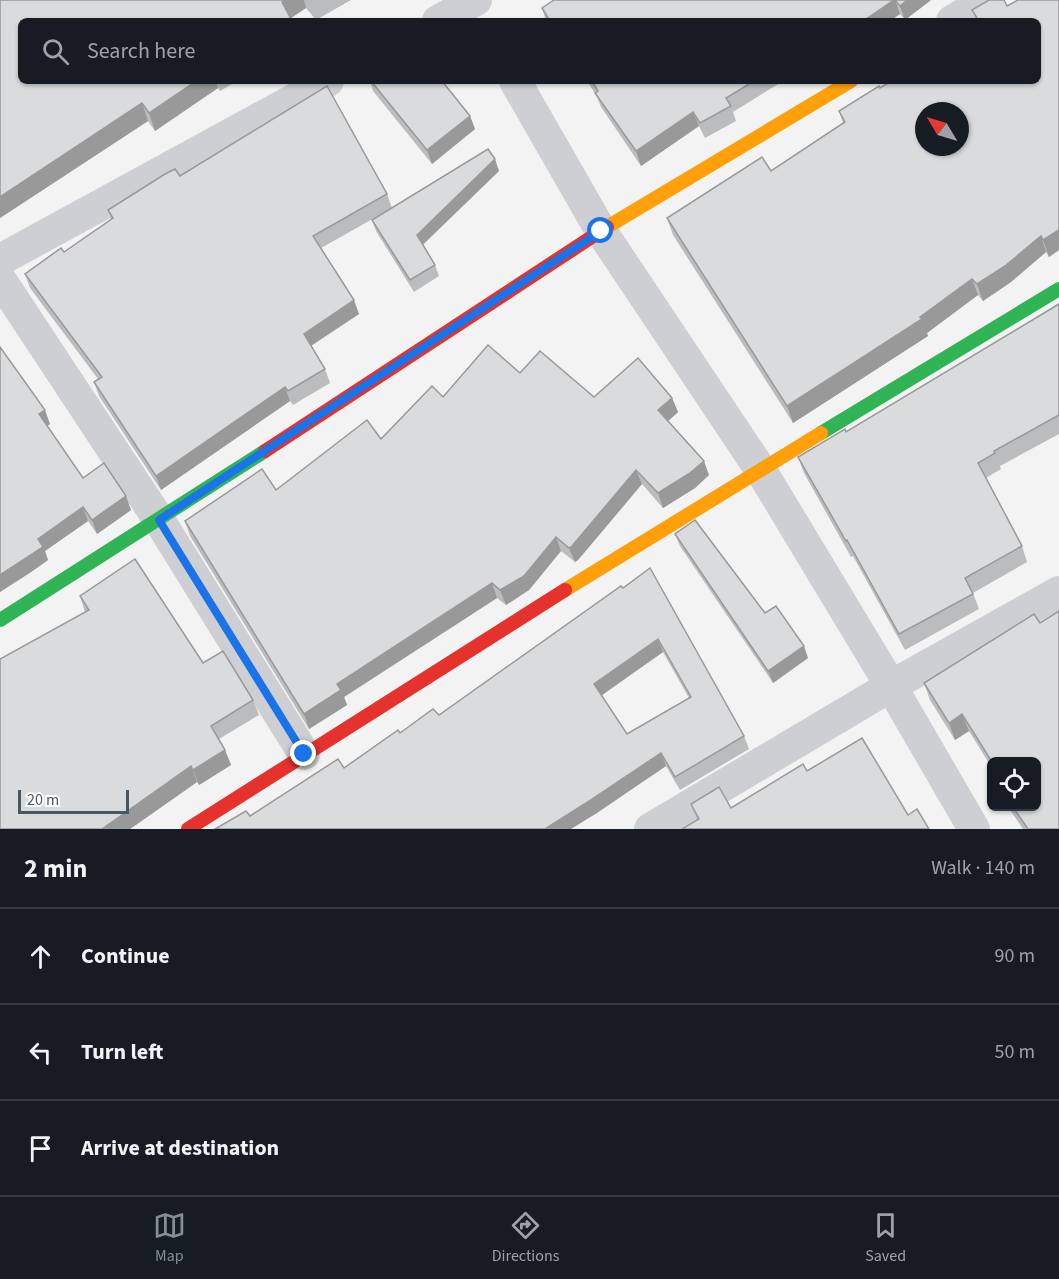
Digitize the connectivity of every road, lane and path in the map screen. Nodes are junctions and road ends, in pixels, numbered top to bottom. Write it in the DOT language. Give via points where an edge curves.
graph roads {
  1 [pos="987,0"];
  2 [pos="474,6"];
  3 [pos="445,18"];
  4 [pos="957,18"];
  5 [pos="323,84"];
  6 [pos="517,84"];
  7 [pos="847,84"];
  8 [pos="601,231"];
  9 [pos="0,260"];
  10 [pos="0,279"];
  11 [pos="1059,289"];
  12 [pos="760,469"];
  13 [pos="159,520"];
  14 [pos="1059,592"];
  15 [pos="0,620"];
  16 [pos="891,686"];
  17 [pos="304,754"];
  18 [pos="188,829"];
  19 [pos="650,829"];
  20 [pos="974,829"];
  1 -- 4 [label="street"];
  2 -- 3 [label="street"];
  5 -- 9 [label="street"];
  6 -- 8 [label="street"];
  7 -- 8 [label="street"];
  8 -- 12 [label="street"];
  8 -- 13 [label="street"];
  10 -- 13 [label="street"];
  11 -- 12 [label="street"];
  12 -- 16 [label="street"];
  12 -- 17 [label="street"];
  13 -- 15 [label="street"];
  13 -- 17 [label="street"];
  14 -- 16 [label="street"];
  16 -- 19 [label="street"];
  16 -- 20 [label="street"];
  17 -- 18 [label="street"];
}
